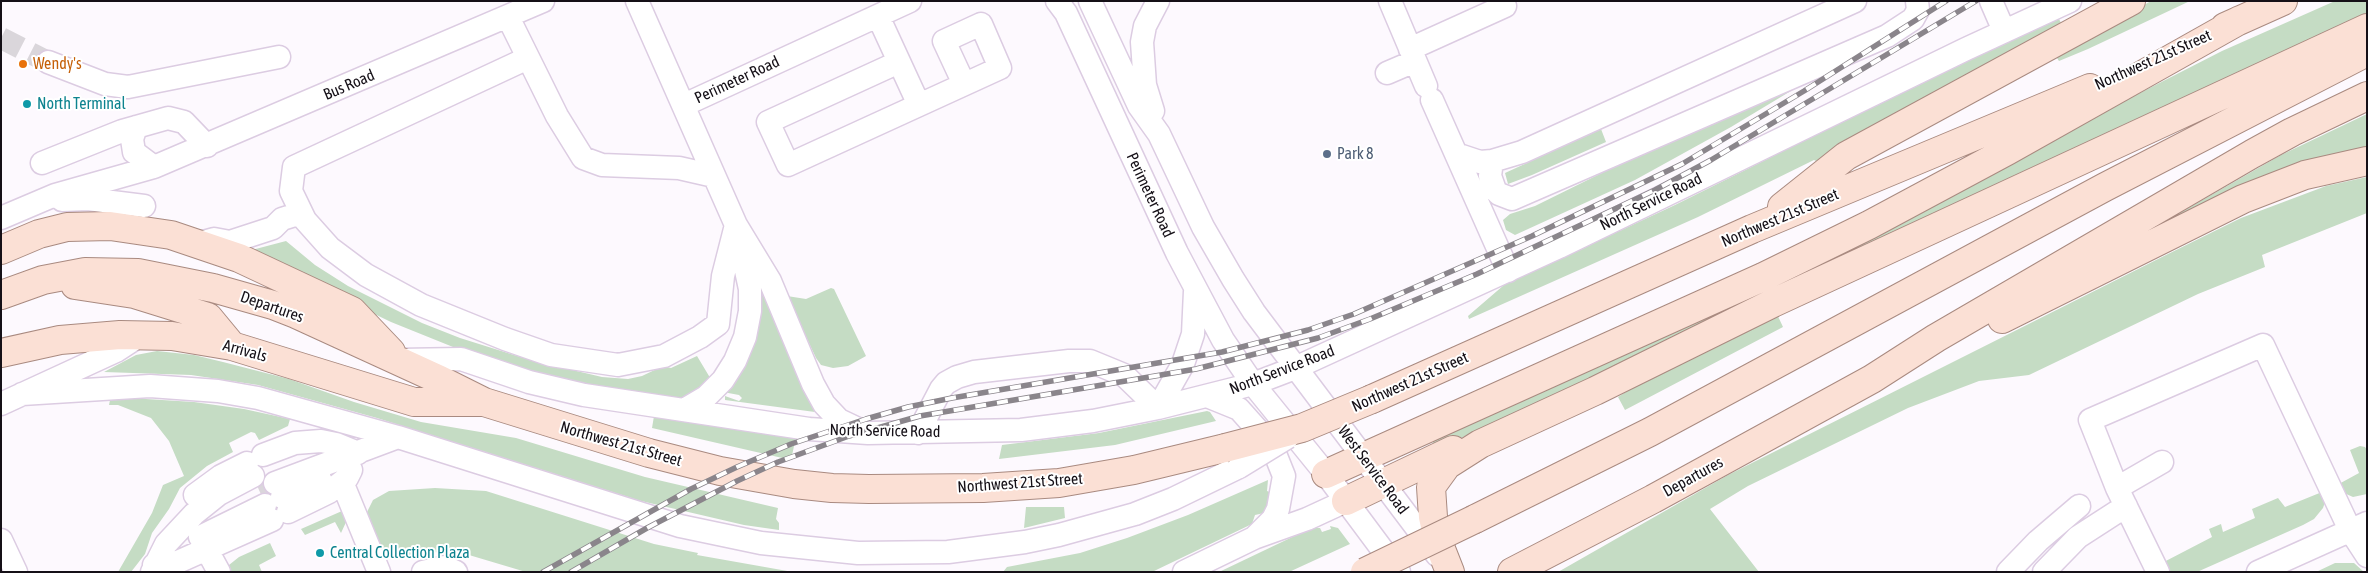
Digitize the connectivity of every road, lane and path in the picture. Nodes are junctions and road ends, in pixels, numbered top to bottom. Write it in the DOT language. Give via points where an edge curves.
graph roads {
  1 [pos="543,1"];
  2 [pos="637,1"];
  3 [pos="910,1"];
  4 [pos="1158,1"];
  5 [pos="1390,1"];
  6 [pos="1855,1"];
  7 [pos="1991,1"];
  8 [pos="2070,1"];
  9 [pos="2131,1"];
  10 [pos="2283,1"];
  11 [pos="1091,2"];
  12 [pos="1918,4"];
  13 [pos="1505,6"];
  14 [pos="1061,7"];
  15 [pos="878,16"];
  16 [pos="508,17"];
  17 [pos="2240,20"];
  18 [pos="2367,28"];
  19 [pos="2004,31"];
  20 [pos="1413,55"];
  21 [pos="2363,56"];
  22 [pos="279,57"];
  23 [pos="528,58"];
  24 [pos="48,62"];
  25 [pos="899,62"];
  26 [pos="1387,73"];
  27 [pos="964,84"];
  28 [pos="2367,96"];
  29 [pos="684,105"];
  30 [pos="918,105"];
  31 [pos="136,127"];
  32 [pos="1159,134"];
  33 [pos="207,146"];
  34 [pos="1456,154"];
  35 [pos="2367,161"];
  36 [pos="1492,162"];
  37 [pos="42,163"];
  38 [pos="154,167"];
  39 [pos="714,176"];
  40 [pos="1512,199"];
  41 [pos="36,203"];
  42 [pos="1482,212"];
  43 [pos="291,216"];
  44 [pos="1,218"];
  45 [pos="141,218"];
  46 [pos="736,225"];
  47 [pos="1752,230"];
  48 [pos="207,241"];
  49 [pos="1,250"];
  50 [pos="1508,271"];
  51 [pos="44,280"];
  52 [pos="1,288"];
  53 [pos="1195,291"];
  54 [pos="1,295"];
  55 [pos="1,333"];
  56 [pos="142,334"];
  57 [pos="40,343"];
  58 [pos="232,346"];
  59 [pos="1,353"];
  60 [pos="398,360"];
  61 [pos="1,367"];
  62 [pos="1295,368"];
  63 [pos="1872,380"];
  64 [pos="1253,384"];
  65 [pos="22,394"];
  66 [pos="1206,396"];
  67 [pos="484,402"];
  68 [pos="1,404"];
  69 [pos="1158,408"];
  70 [pos="684,410"];
  71 [pos="868,433"];
  72 [pos="918,433"];
  73 [pos="398,438"];
  74 [pos="1480,444"];
  75 [pos="358,453"];
  76 [pos="1363,457"];
  77 [pos="1232,458"];
  78 [pos="2162,462"];
  79 [pos="1326,474"];
  80 [pos="342,482"];
  81 [pos="1383,483"];
  82 [pos="267,487"];
  83 [pos="2121,497"];
  84 [pos="1346,501"];
  85 [pos="2079,506"];
  86 [pos="2359,527"];
  87 [pos="1254,538"];
  88 [pos="1,540"];
  89 [pos="207,550"];
  90 [pos="2367,556"];
  91 [pos="161,558"];
  92 [pos="1405,561"];
  93 [pos="1513,571"];
  94 [pos="16,572"];
  95 [pos="219,572"];
  96 [pos="379,572"];
  97 [pos="423,572"];
  98 [pos="456,572"];
  99 [pos="1184,572"];
  100 [pos="1364,572"];
  101 [pos="1391,572"];
  102 [pos="1450,572"];
  103 [pos="2008,572"];
  104 [pos="2044,572"];
  105 [pos="2158,572"];
  106 [pos="2258,572"];
  1 -- 16 [label="street, Bus Road"];
  2 -- 29 [label="street"];
  3 -- 15 [label="street, Perimeter Road"];
  4 -- 32 [label="street" via="1146,26 1142,61"];
  5 -- 20 [label="street"];
  6 -- 36 [label="street" via="1522,152"];
  7 -- 19 [label="street"];
  8 -- 19 [label="street, North Service Road"];
  9 -- 47 [label="main road" via="1846,156"];
  10 -- 17 [label="main road, Northwest 21st Street"];
  11 -- 14 [label="street"];
  11 -- 32 [label="street" via="1139,106"];
  12 -- 40 [label="street" via="1913,19 1887,36"];
  13 -- 20 [label="street"];
  14 -- 53 [label="street, Perimeter Road"];
  15 -- 25 [label="street"];
  15 -- 29 [label="street, Perimeter Road"];
  16 -- 23 [label="street"];
  16 -- 33 [label="street, Bus Road"];
  17 -- 47 [label="main road, Northwest 21st Street" via="2106,81"];
  17 -- 76 [label="main road" via="2007,151 1763,278"];
  18 -- 74 [label="main road" via="1774,303"];
  19 -- 50 [label="street, North Service Road"];
  20 -- 26 [label="street"];
  20 -- 34 [label="street"];
  21 -- 92 [label="main road, bridge" via="2121,178 1684,414 1475,520"];
  22 -- 24 [label="street" via="128,87 105,84"];
  23 -- 39 [label="street" via="582,158 602,165 679,168"];
  23 -- 43 [label="street" via="294,167"];
  25 -- 30 [label="street"];
  25 -- 30 [label="street" via="768,122 788,165"];
  27 -- 30 [label="street"];
  28 -- 63 [label="main road" via="2234,164 1936,338"];
  29 -- 39 [label="street, Perimeter Road"];
  31 -- 33 [label="street" via="168,118 184,122"];
  31 -- 37 [label="street"];
  31 -- 38 [label="street" via="132,139 134,152"];
  32 -- 62 [label="street" via="1212,245 1254,312"];
  33 -- 38 [label="street, Bus Road"];
  34 -- 36 [label="street" via="1480,162"];
  34 -- 42 [label="street"];
  35 -- 63 [label="main road" via="2305,175 2243,199 1942,350"];
  36 -- 40 [label="street" via="1490,176 1495,190"];
  38 -- 41 [label="street, Bus Road" via="94,182"];
  38 -- 45 [label="street"];
  39 -- 46 [label="street, Perimeter Road"];
  40 -- 42 [label="street"];
  41 -- 44 [label="street, Bus Road"];
  41 -- 45 [label="street" via="88,199"];
  42 -- 50 [label="street"];
  43 -- 46 [label="street" via="305,220 330,248 366,275 422,306 551,355 618,365 664,356 718,324 723,276"];
  43 -- 48 [label="street" via="270,216 224,229"];
  45 -- 48 [label="main road"];
  45 -- 49 [label="main road" via="110,226 67,227 39,234"];
  46 -- 70 [label="street, Perimeter Road" via="750,289 745,337 723,380 706,397"];
  46 -- 71 [label="street, Perimeter Road" via="770,281 824,404 840,420"];
  47 -- 77 [label="main road, Northwest 21st Street, bridge"];
  48 -- 60 [label="main road" via="352,311"];
  50 -- 62 [label="street, North Service Road"];
  51 -- 52 [label="street, Departures"];
  51 -- 54 [label="main road, Departures"];
  51 -- 58 [label="main road" via="134,294 208,317"];
  51 -- 60 [label="main road, Departures" via="85,272 115,271 180,281 273,305"];
  53 -- 64 [label="street, Perimeter Road"];
  53 -- 69 [label="street" via="1193,334 1183,364"];
  55 -- 56 [label="main road" via="106,319"];
  56 -- 57 [label="main road, Arrivals"];
  56 -- 58 [label="main road, Arrivals"];
  56 -- 65 [label="street" via="116,351"];
  57 -- 59 [label="main road, Arrivals"];
  57 -- 61 [label="street"];
  58 -- 67 [label="main road, Arrivals" via="414,402"];
  60 -- 67 [label="main road, Departures"];
  60 -- 70 [label="street, North Service Road" via="461,359 529,382 584,395"];
  62 -- 64 [label="street, North Service Road"];
  62 -- 76 [label="street, West Service Road"];
  63 -- 93 [label="main road, Departures"];
  64 -- 66 [label="street, North Service Road"];
  64 -- 79 [label="street"];
  65 -- 68 [label="street"];
  65 -- 73 [label="street" via="150,386 218,391 258,398"];
  66 -- 69 [label="street, North Service Road"];
  66 -- 87 [label="street" via="1239,409 1264,437 1284,476 1278,509"];
  67 -- 77 [label="main road, Northwest 21st Street" via="550,424 720,471 832,488 974,488 1059,483"];
  69 -- 72 [label="street, North Service Road" via="1093,421 1021,430"];
  69 -- 72 [label="street" via="1124,375 1090,361 1069,361 974,372 957,377 940,389"];
  70 -- 71 [label="street, North Service Road" via="809,429"];
  71 -- 72 [label="street, North Service Road"];
  73 -- 75 [label="street"];
  73 -- 77 [label="street" via="688,528 761,543 858,553 957,551 1059,535 1135,514 1173,499"];
  74 -- 81 [label="main road" via="1454,450"];
  74 -- 102 [label="main road" via="1447,465 1432,487 1433,517"];
  75 -- 80 [label="street"];
  75 -- 82 [label="street" via="328,475"];
  75 -- 82 [label="street" via="307,456"];
  76 -- 79 [label="main road"];
  76 -- 81 [label="street, West Service Road"];
  78 -- 83 [label="street"];
  79 -- 84 [label="street"];
  80 -- 82 [label="street" via="322,496"];
  80 -- 96 [label="street"];
  81 -- 84 [label="main road"];
  81 -- 102 [label="street, West Service Road"];
  82 -- 89 [label="street"];
  82 -- 91 [label="street"];
  82 -- 91 [label="street" via="205,505"];
  83 -- 86 [label="street" via="2090,420 2263,345"];
  83 -- 104 [label="street"];
  83 -- 105 [label="street"];
  84 -- 87 [label="street"];
  84 -- 92 [label="street"];
  85 -- 103 [label="street"];
  86 -- 90 [label="street"];
  86 -- 106 [label="street"];
  87 -- 99 [label="street"];
  88 -- 94 [label="street"];
  89 -- 91 [label="street" via="171,565"];
  89 -- 95 [label="street"];
  92 -- 100 [label="main road, bridge"];
  92 -- 101 [label="main road"];
  97 -- 98 [label="street" via="445,567"];
}
